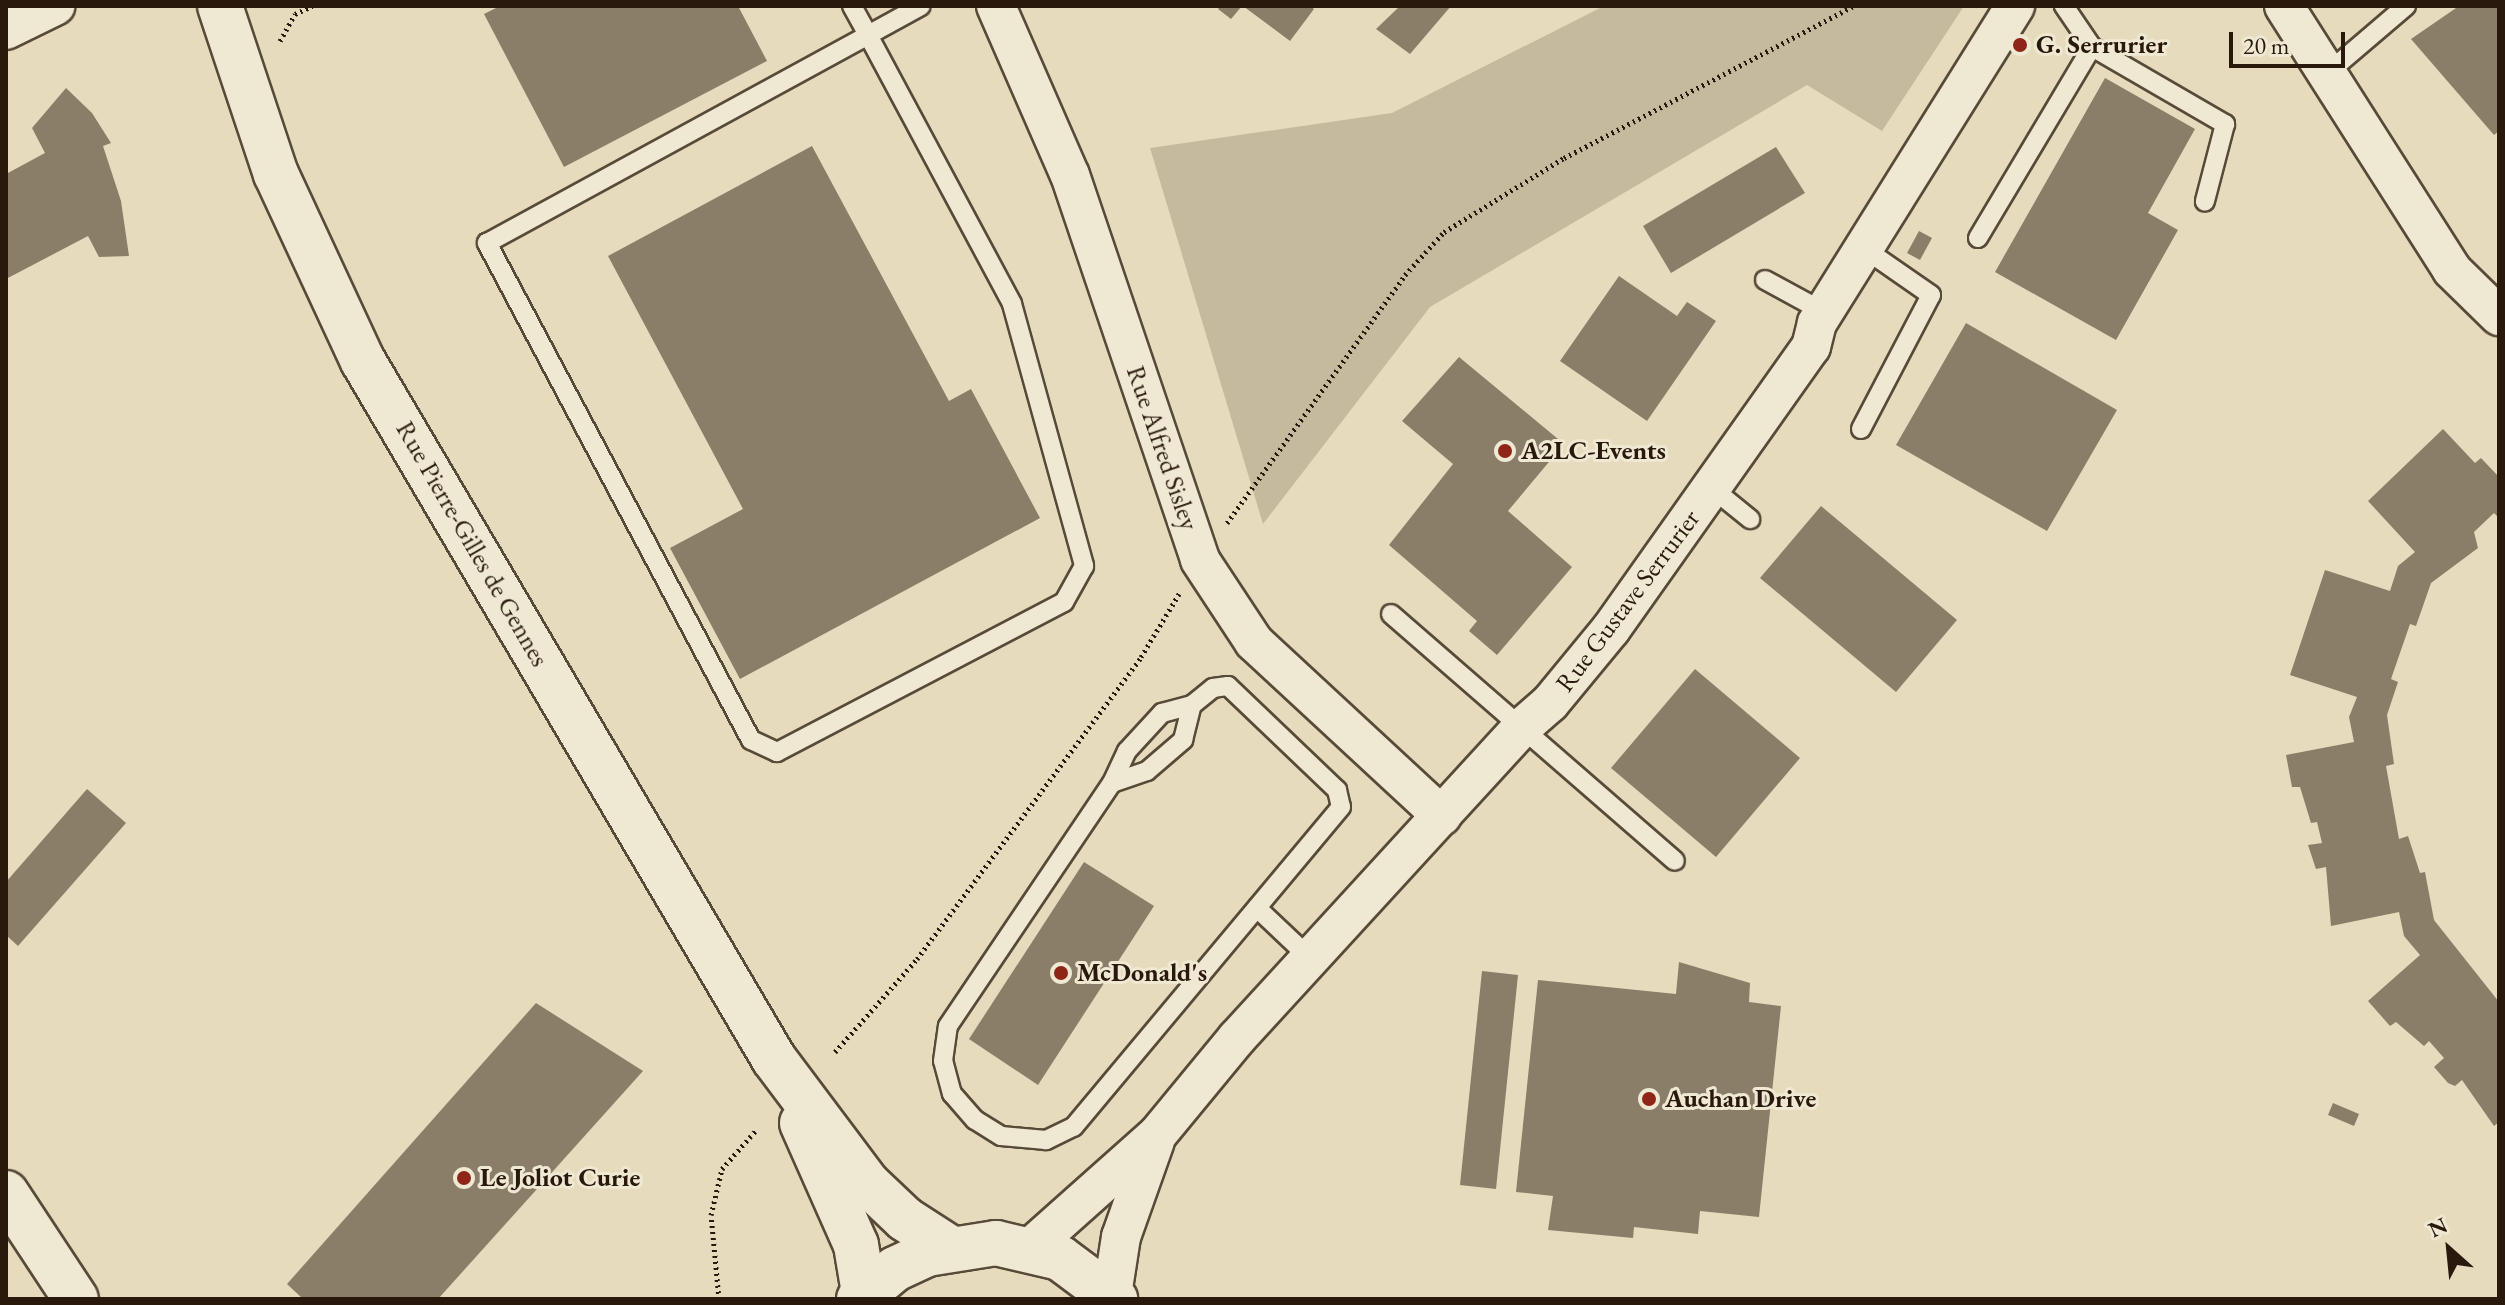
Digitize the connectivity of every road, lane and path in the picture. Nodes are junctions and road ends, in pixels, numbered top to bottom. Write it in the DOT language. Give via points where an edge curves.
graph roads {
  1 [pos="55,6"];
  2 [pos="220,6"];
  3 [pos="312,6"];
  4 [pos="852,6"];
  5 [pos="921,6"];
  6 [pos="996,6"];
  7 [pos="1853,6"];
  8 [pos="2015,6"];
  9 [pos="2064,6"];
  10 [pos="2284,6"];
  11 [pos="2406,6"];
  12 [pos="6,30"];
  13 [pos="868,35"];
  14 [pos="280,41"];
  15 [pos="2092,47"];
  16 [pos="2324,76"];
  17 [pos="2205,201"];
  18 [pos="1978,238"];
  19 [pos="1862,247"];
  20 [pos="1765,280"];
  21 [pos="2494,302"];
  22 [pos="1824,312"];
  23 [pos="1861,429"];
  24 [pos="1713,489"];
  25 [pos="1750,519"];
  26 [pos="1200,560"];
  27 [pos="1391,614"];
  28 [pos="1192,705"];
  29 [pos="1519,730"];
  30 [pos="1112,783"];
  31 [pos="1442,816"];
  32 [pos="1675,861"];
  33 [pos="1257,908"];
  34 [pos="1311,959"];
  35 [pos="835,1052"];
  36 [pos="774,1059"];
  37 [pos="757,1129"];
  38 [pos="1157,1135"];
  39 [pos="6,1193"];
  40 [pos="950,1248"];
  41 [pos="1030,1248"];
  42 [pos="862,1296"];
  43 [pos="1114,1297"];
  44 [pos="76,1299"];
  45 [pos="719,1299"];
  1 -- 12 [label="street"];
  2 -- 36 [label="main road, Rue Pierre-Gilles de Gennes" via="276,174 363,361"];
  3 -- 14 [label="path" via="295,14"];
  4 -- 13 [label="lane"];
  5 -- 13 [label="lane"];
  6 -- 26 [label="street, Rue Alfred Sisley" via="1070,175"];
  7 -- 26 [label="path" via="1564,158 1444,232 1405,275"];
  8 -- 19 [label="street, Rue Gustave Serrurier"];
  9 -- 15 [label="lane"];
  10 -- 16 [label="street"];
  11 -- 16 [label="lane"];
  13 -- 13 [label="lane" via="1012,304 1084,566 1064,602 777,752 751,740 487,243"];
  15 -- 17 [label="lane" via="2225,124"];
  15 -- 18 [label="lane"];
  16 -- 21 [label="street" via="2452,270"];
  19 -- 22 [label="street, Rue Gustave Serrurier"];
  19 -- 23 [label="lane" via="1931,295"];
  20 -- 22 [label="lane"];
  22 -- 24 [label="street, Rue Gustave Serrurier" via="1811,347"];
  24 -- 25 [label="lane"];
  24 -- 29 [label="street, Rue Gustave Serrurier" via="1611,629 1550,703"];
  26 -- 31 [label="street, Rue Alfred Sisley" via="1254,642"];
  26 -- 35 [label="path" via="1141,657 917,959"];
  27 -- 29 [label="lane"];
  28 -- 30 [label="lane" via="1162,713 1127,751"];
  28 -- 30 [label="lane" via="1183,740 1147,771"];
  28 -- 33 [label="lane" via="1213,688 1228,686 1337,790 1341,807"];
  29 -- 31 [label="street, Rue Gustave Serrurier"];
  29 -- 32 [label="lane"];
  30 -- 33 [label="lane" via="948,1026 946,1072 952,1094 975,1120 1001,1136 1031,1139 1046,1140 1073,1127"];
  31 -- 34 [label="street, Rue Gustave Serrurier"];
  33 -- 34 [label="lane"];
  34 -- 38 [label="street, Rue Gustave Serrurier"];
  36 -- 40 [label="main road, Rue Pierre-Gilles de Gennes" via="867,1183 905,1219"];
  36 -- 42 [label="main road, Rue Pierre-Gilles de Gennes" via="856,1245"];
  37 -- 45 [label="path" via="722,1169 711,1215"];
  38 -- 41 [label="street, Rue Gustave Serrurier"];
  38 -- 43 [label="street, Rue Gustave Serrurier" via="1121,1237"];
  39 -- 44 [label="main road"];
  40 -- 41 [label="main road" via="996,1243"];
  40 -- 42 [label="main road" via="895,1269"];
  41 -- 43 [label="main road" via="1060,1258"];
}
